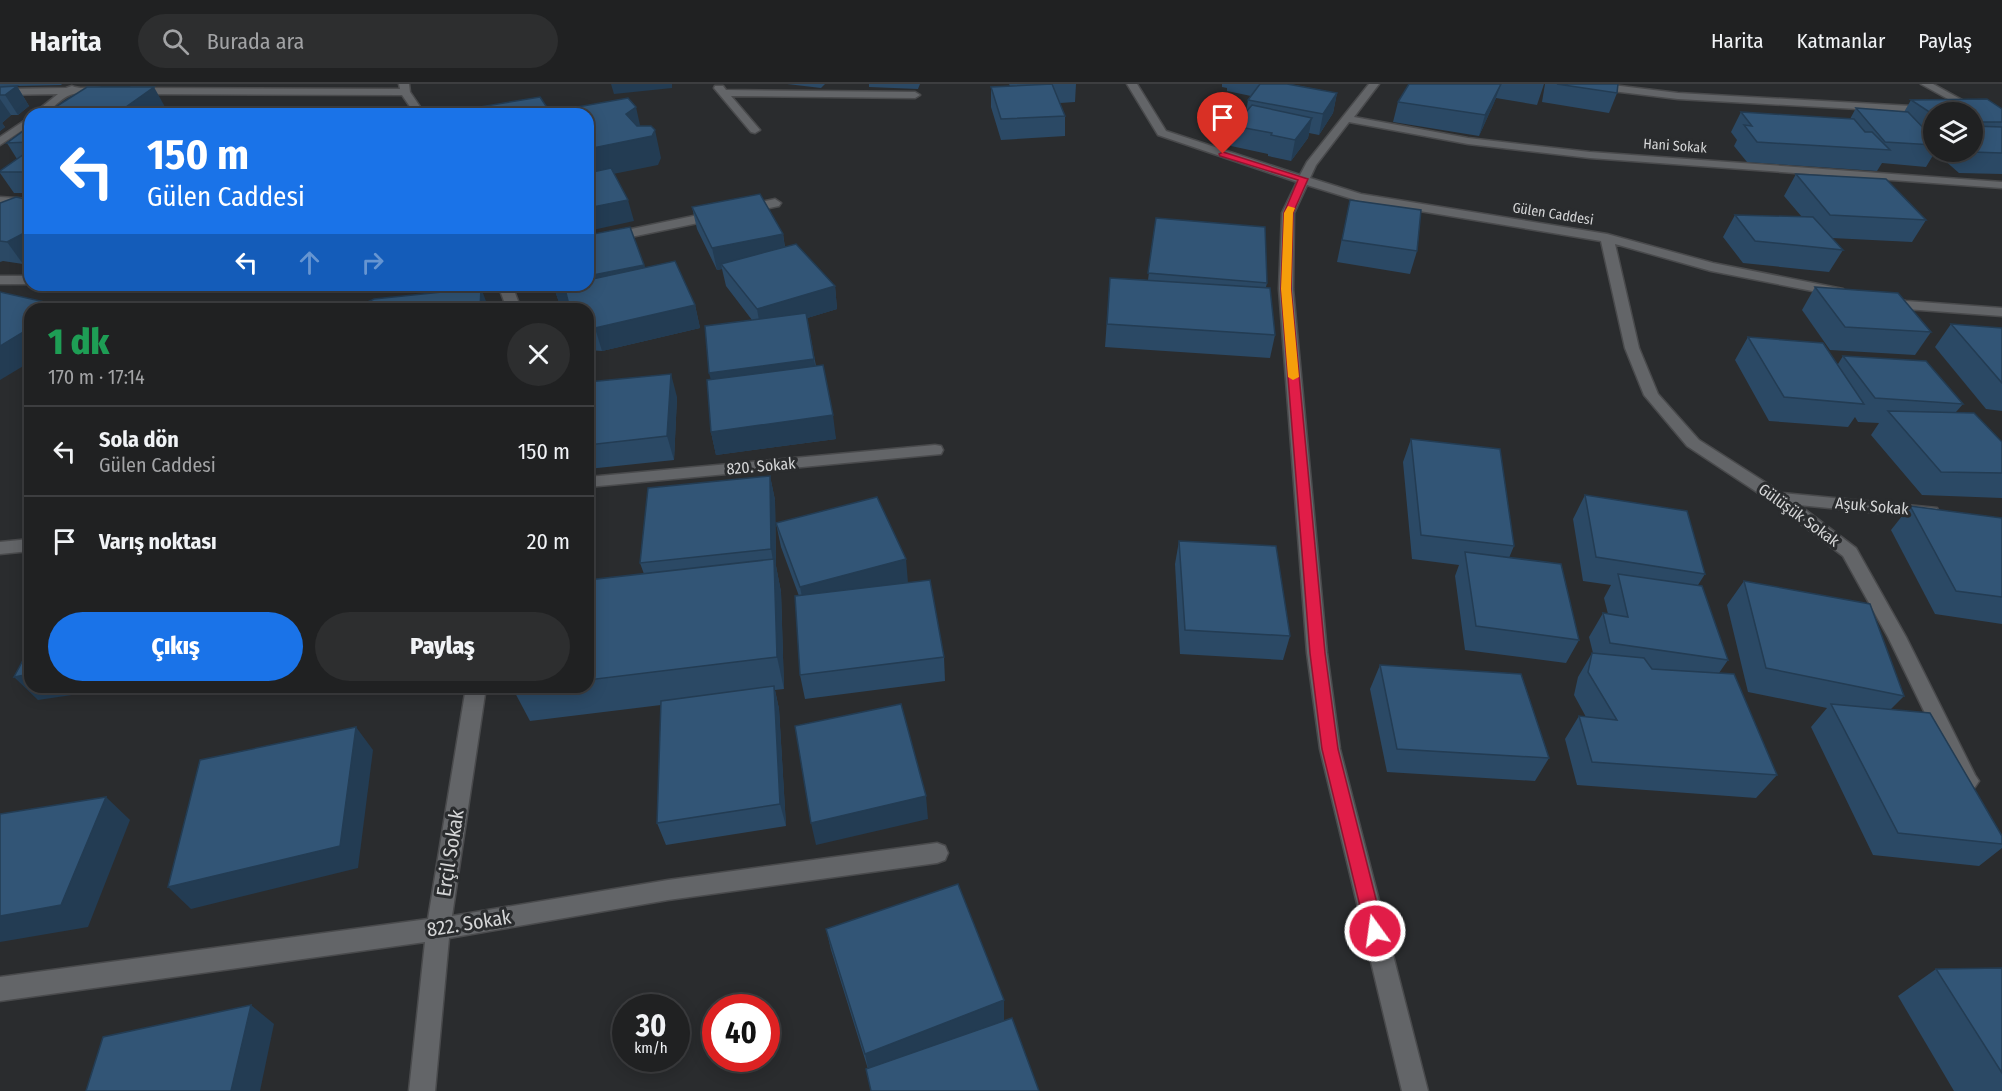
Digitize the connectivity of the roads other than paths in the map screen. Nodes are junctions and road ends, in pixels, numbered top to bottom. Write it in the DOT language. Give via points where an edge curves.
graph roads {
  1 [pos="1132,84"];
  2 [pos="1374,84"];
  3 [pos="1579,84"];
  4 [pos="1926,84"];
  5 [pos="74,88"];
  6 [pos="405,88"];
  7 [pos="721,88"];
  8 [pos="0,92"];
  9 [pos="915,95"];
  10 [pos="1959,102"];
  11 [pos="46,108"];
  12 [pos="417,108"];
  13 [pos="1923,110"];
  14 [pos="1983,115"];
  15 [pos="1348,119"];
  16 [pos="24,124"];
  17 [pos="2002,126"];
  18 [pos="755,130"];
  19 [pos="0,142"];
  20 [pos="1303,179"];
  21 [pos="2002,185"];
  22 [pos="0,201"];
  23 [pos="24,203"];
  24 [pos="775,203"];
  25 [pos="1607,238"];
  26 [pos="594,241"];
  27 [pos="0,280"];
  28 [pos="24,280"];
  29 [pos="1849,294"];
  30 [pos="1872,298"];
  31 [pos="2002,312"];
  32 [pos="935,450"];
  33 [pos="594,481"];
  34 [pos="1778,498"];
  35 [pos="1943,513"];
  36 [pos="24,546"];
  37 [pos="0,548"];
  38 [pos="475,693"];
  39 [pos="1974,794"];
  40 [pos="937,853"];
  41 [pos="438,929"];
  42 [pos="0,988"];
  43 [pos="422,1091"];
  44 [pos="1415,1091"];
  1 -- 20 [label="street, Gülen Caddesi" via="1162,133"];
  2 -- 15 [label="street"];
  3 -- 13 [label="street" via="1678,96"];
  4 -- 10 [label="street"];
  5 -- 6 [label="street"];
  5 -- 8 [label="street"];
  5 -- 11 [label="street"];
  6 -- 12 [label="street"];
  7 -- 9 [label="street"];
  7 -- 18 [label="street"];
  14 -- 17 [label="street"];
  15 -- 20 [label="street"];
  15 -- 21 [label="street, Hani Sokak" via="1467,141 1590,155"];
  16 -- 19 [label="street"];
  20 -- 25 [label="street, Gülen Caddesi" via="1359,197"];
  20 -- 44 [label="street" via="1288,213 1286,289 1317,653 1330,749"];
  22 -- 23 [label="street"];
  24 -- 26 [label="street"];
  25 -- 29 [label="street, Gülen Caddesi" via="1711,267"];
  25 -- 34 [label="street, Gülüşük Sokak" via="1632,348 1651,395 1693,443"];
  27 -- 28 [label="street"];
  30 -- 31 [label="street" via="1906,305"];
  32 -- 33 [label="street, 820. Sokak"];
  34 -- 35 [label="street, Aşuk Sokak"];
  34 -- 39 [label="street, Gülüşük Sokak" via="1850,552 1897,636"];
  36 -- 37 [label="street"];
  38 -- 41 [label="street, Erçil Sokak"];
  40 -- 41 [label="street, 822. Sokak" via="668,890"];
  41 -- 42 [label="street, 822. Sokak"];
  41 -- 43 [label="street, Erçil Sokak"];
}
